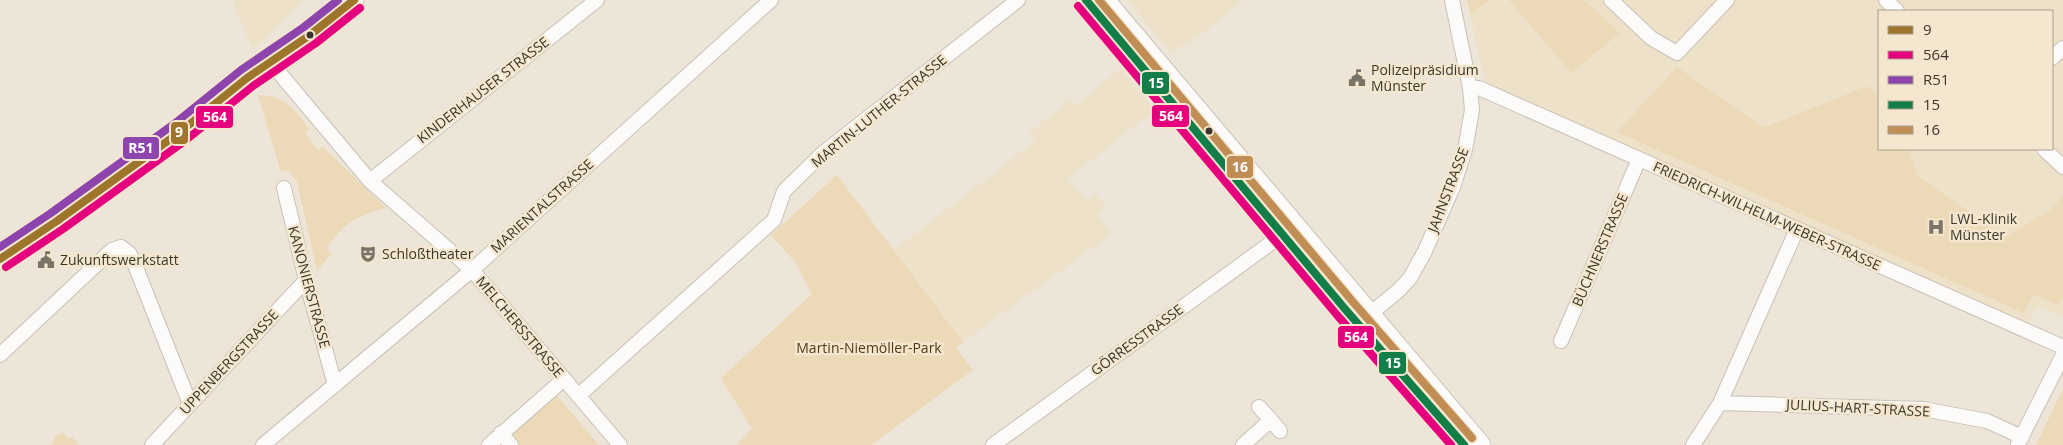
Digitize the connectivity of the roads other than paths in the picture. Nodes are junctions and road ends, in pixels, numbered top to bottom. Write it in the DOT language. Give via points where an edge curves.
graph roads {
  1 [pos="354,0"];
  2 [pos="597,0"];
  3 [pos="770,0"];
  4 [pos="1018,0"];
  5 [pos="1086,0"];
  6 [pos="1105,0"];
  7 [pos="1452,0"];
  8 [pos="1611,0"];
  9 [pos="1727,0"];
  10 [pos="1886,0"];
  11 [pos="1896,10"];
  12 [pos="2063,48"];
  13 [pos="2053,57"];
  14 [pos="271,63"];
  15 [pos="1470,88"];
  16 [pos="2045,150"];
  17 [pos="1639,159"];
  18 [pos="2063,167"];
  19 [pos="370,181"];
  20 [pos="284,188"];
  21 [pos="1797,229"];
  22 [pos="1282,235"];
  23 [pos="0,259"];
  24 [pos="472,270"];
  25 [pos="306,280"];
  26 [pos="1364,319"];
  27 [pos="1561,341"];
  28 [pos="2063,347"];
  29 [pos="0,355"];
  30 [pos="2063,355"];
  31 [pos="564,379"];
  32 [pos="335,385"];
  33 [pos="578,396"];
  34 [pos="1720,402"];
  35 [pos="190,404"];
  36 [pos="1259,407"];
  37 [pos="1271,420"];
  38 [pos="1280,431"];
  39 [pos="501,433"];
  40 [pos="2020,441"];
  41 [pos="271,443"];
  42 [pos="152,445"];
  43 [pos="489,445"];
  44 [pos="511,445"];
  45 [pos="620,445"];
  46 [pos="993,445"];
  47 [pos="1243,445"];
  48 [pos="1464,445"];
  49 [pos="1481,445"];
  50 [pos="1693,445"];
  1 -- 14 [label="main road"];
  2 -- 19 [label="street, KINDERHAUSER STRASSE"];
  3 -- 24 [label="street, MARIENTALSTRASSE"];
  4 -- 33 [label="street, MARTIN-LUTHER-STRASSE" via="823,153 784,191 774,220"];
  5 -- 22 [label="main road"];
  6 -- 26 [label="main road"];
  7 -- 15 [label="street, JAHNSTRASSE"];
  8 -- 9 [label="street" via="1651,38 1678,53"];
  10 -- 11 [label="street"];
  12 -- 13 [label="street"];
  14 -- 19 [label="street, MELCHERSSTRASSE"];
  14 -- 23 [label="main road" via="247,78 180,132"];
  15 -- 17 [label="street, FRIEDRICH-WILHELM-WEBER-STRASSE" via="1479,88"];
  15 -- 26 [label="street, JAHNSTRASSE" via="1472,110 1465,150 1449,196 1410,278"];
  16 -- 18 [label="street"];
  17 -- 21 [label="street, FRIEDRICH-WILHELM-WEBER-STRASSE"];
  17 -- 27 [label="street, BÜCHNERSTRASSE"];
  19 -- 24 [label="street, MELCHERSSTRASSE"];
  20 -- 25 [label="street, KANONIERSTRASSE"];
  21 -- 28 [label="street, FRIEDRICH-WILHELM-WEBER-STRASSE"];
  21 -- 34 [label="street"];
  22 -- 26 [label="main road"];
  22 -- 46 [label="street, GÖRRESSTRASSE"];
  24 -- 31 [label="street, MELCHERSSTRASSE"];
  24 -- 32 [label="street, MARIENTALSTRASSE"];
  25 -- 32 [label="street, KANONIERSTRASSE"];
  25 -- 35 [label="street, UPPENBERGSTRASSE"];
  26 -- 48 [label="main road"];
  26 -- 49 [label="main road"];
  29 -- 35 [label="street" via="112,250 121,248 129,253"];
  30 -- 40 [label="street"];
  31 -- 33 [label="street, MELCHERSSTRASSE"];
  31 -- 39 [label="street"];
  32 -- 41 [label="street, MARIENTALSTRASSE"];
  33 -- 45 [label="street, MELCHERSSTRASSE"];
  34 -- 40 [label="street, JULIUS-HART-STRASSE" via="1923,409 1987,422"];
  34 -- 50 [label="street"];
  35 -- 42 [label="street, UPPENBERGSTRASSE"];
  36 -- 37 [label="street"];
  37 -- 38 [label="street"];
  37 -- 47 [label="street"];
  39 -- 43 [label="street"];
  39 -- 44 [label="street"];
}
